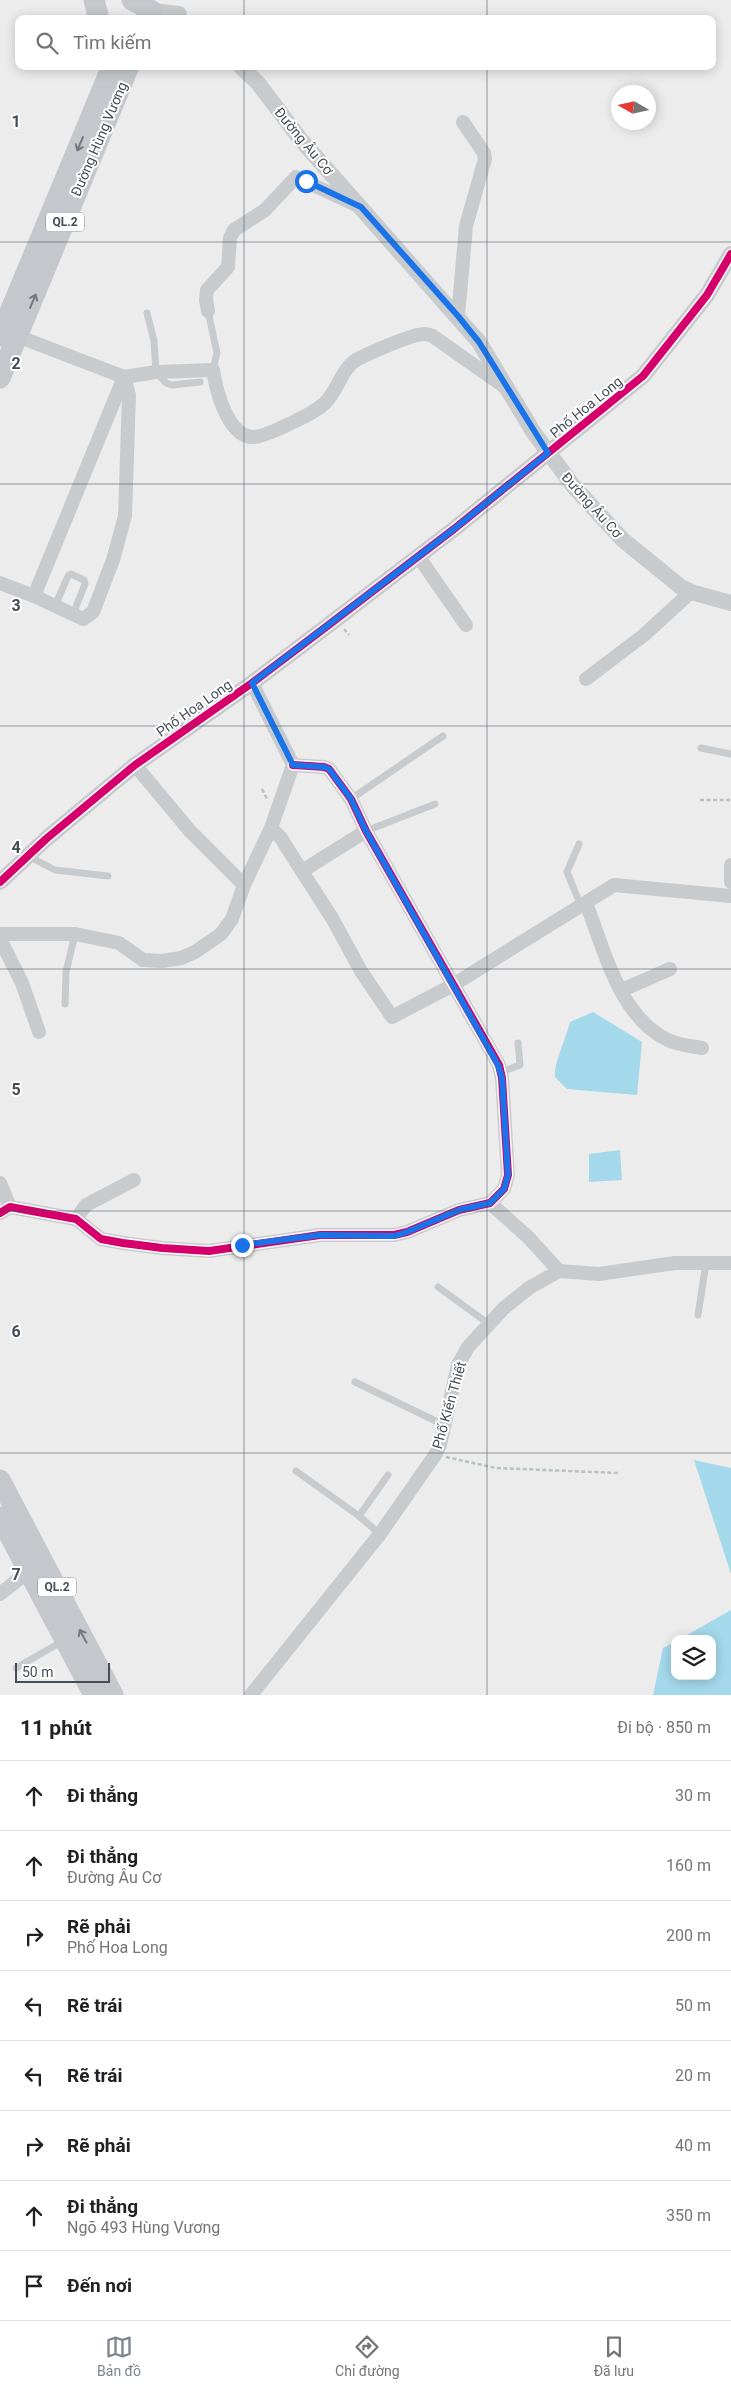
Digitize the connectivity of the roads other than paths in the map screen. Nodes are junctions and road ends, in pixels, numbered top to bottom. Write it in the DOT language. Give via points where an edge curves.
graph roads {
  1 [pos="94,0"];
  2 [pos="145,7"];
  3 [pos="98,15"];
  4 [pos="178,15"];
  5 [pos="99,70"];
  6 [pos="110,70"];
  7 [pos="127,70"];
  8 [pos="244,70"];
  9 [pos="94,110"];
  10 [pos="463,122"];
  11 [pos="361,207"];
  12 [pos="731,254"];
  13 [pos="208,311"];
  14 [pos="147,312"];
  15 [pos="458,316"];
  16 [pos="9,336"];
  17 [pos="214,370"];
  18 [pos="156,372"];
  19 [pos="124,377"];
  20 [pos="0,378"];
  21 [pos="200,382"];
  22 [pos="508,389"];
  23 [pos="548,453"];
  24 [pos="418,556"];
  25 [pos="0,583"];
  26 [pos="692,592"];
  27 [pos="34,596"];
  28 [pos="731,603"];
  29 [pos="55,606"];
  30 [pos="73,614"];
  31 [pos="466,625"];
  32 [pos="586,680"];
  33 [pos="252,683"];
  34 [pos="444,736"];
  35 [pos="701,748"];
  36 [pos="731,754"];
  37 [pos="134,765"];
  38 [pos="293,765"];
  39 [pos="351,799"];
  40 [pos="435,804"];
  41 [pos="272,828"];
  42 [pos="366,831"];
  43 [pos="578,844"];
  44 [pos="28,856"];
  45 [pos="731,865"];
  46 [pos="302,871"];
  47 [pos="4,875"];
  48 [pos="108,876"];
  49 [pos="731,882"];
  50 [pos="244,885"];
  51 [pos="731,896"];
  52 [pos="584,905"];
  53 [pos="0,934"];
  54 [pos="75,934"];
  55 [pos="0,939"];
  56 [pos="670,968"];
  57 [pos="453,985"];
  58 [pos="622,990"];
  59 [pos="65,1004"];
  60 [pos="39,1032"];
  61 [pos="518,1043"];
  62 [pos="702,1048"];
  63 [pos="501,1072"];
  64 [pos="134,1180"];
  65 [pos="0,1182"];
  66 [pos="490,1203"];
  67 [pos="5,1210"];
  68 [pos="76,1219"];
  69 [pos="706,1263"];
  70 [pos="731,1263"];
  71 [pos="559,1271"];
  72 [pos="438,1287"];
  73 [pos="698,1315"];
  74 [pos="489,1324"];
  75 [pos="355,1382"];
  76 [pos="444,1425"];
  77 [pos="296,1471"];
  78 [pos="388,1476"];
  79 [pos="0,1480"];
  80 [pos="359,1516"];
  81 [pos="0,1518"];
  82 [pos="380,1534"];
  83 [pos="29,1571"];
  84 [pos="0,1594"];
  85 [pos="65,1639"];
  86 [pos="16,1668"];
  87 [pos="94,1695"];
  88 [pos="113,1695"];
  89 [pos="251,1695"];
  1 -- 3 [label="main road"];
  2 -- 4 [label="street"];
  5 -- 9 [label="main road"];
  6 -- 9 [label="main road, Đường Hùng Vương / QL.2"];
  16 -- 7 [label="main road, Đường Hùng Vương / QL.2, one-way"];
  8 -- 11 [label="street, Đường Âu Cơ"];
  9 -- 16 [label="main road, Đường Hùng Vương / QL.2, one-way"];
  10 -- 15 [label="street" via="485,159 466,226"];
  11 -- 13 [label="street" via="296,177 265,210 234,230 230,238 228,267 207,290"];
  11 -- 15 [label="street, Đường Âu Cơ"];
  12 -- 23 [label="street, Phố Hoa Long" via="707,295 644,376"];
  13 -- 17 [label="lane" via="217,353"];
  14 -- 18 [label="lane" via="154,341"];
  15 -- 22 [label="street, Đường Âu Cơ" via="479,342"];
  16 -- 19 [label="street"];
  16 -- 20 [label="main road, Đường Hùng Vương / QL.2"];
  17 -- 18 [label="street"];
  17 -- 22 [label="street" via="215,386 233,427 240,434 253,437 272,432 314,412 356,361 422,333 434,337"];
  18 -- 19 [label="street"];
  18 -- 21 [label="lane" via="172,385"];
  19 -- 27 [label="street"];
  19 -- 30 [label="street" via="129,395 125,516 114,560 93,612 83,619"];
  22 -- 23 [label="street, Đường Âu Cơ"];
  23 -- 24 [label="street, Phố Hoa Long"];
  23 -- 26 [label="street, Đường Âu Cơ" via="574,487 623,540 661,572"];
  24 -- 31 [label="street"];
  24 -- 33 [label="street, Phố Hoa Long"];
  25 -- 27 [label="street"];
  26 -- 28 [label="street, Đường Âu Cơ"];
  26 -- 32 [label="street"];
  27 -- 29 [label="street"];
  29 -- 30 [label="street"];
  29 -- 30 [label="lane" via="71,574 84,580 85,584"];
  33 -- 37 [label="street, Phố Hoa Long"];
  33 -- 38 [label="street"];
  34 -- 39 [label="lane"];
  35 -- 36 [label="lane"];
  37 -- 44 [label="street, Phố Hoa Long"];
  37 -- 50 [label="street" via="190,831"];
  38 -- 39 [label="street" via="329,769"];
  38 -- 41 [label="street"];
  39 -- 42 [label="street"];
  40 -- 42 [label="lane"];
  41 -- 46 [label="street"];
  41 -- 50 [label="street"];
  42 -- 46 [label="street"];
  42 -- 57 [label="street"];
  43 -- 52 [label="lane" via="567,872"];
  44 -- 47 [label="street, Phố Hoa Long"];
  44 -- 48 [label="lane" via="56,870"];
  45 -- 49 [label="street"];
  46 -- 57 [label="street" via="389,1015 396,1016"];
  50 -- 54 [label="street" via="232,919 221,934 181,958 143,960 119,943"];
  51 -- 52 [label="street" via="622,884 608,888"];
  52 -- 57 [label="street"];
  52 -- 58 [label="street"];
  53 -- 54 [label="street"];
  54 -- 59 [label="lane" via="66,972"];
  55 -- 60 [label="street" via="22,983"];
  56 -- 58 [label="street"];
  57 -- 63 [label="street"];
  58 -- 62 [label="street" via="641,1019 655,1032 668,1040"];
  61 -- 63 [label="lane" via="520,1065"];
  63 -- 66 [label="street" via="508,1175 504,1189"];
  64 -- 68 [label="street" via="86,1205"];
  65 -- 67 [label="street"];
  66 -- 68 [label="street" via="459,1210 394,1236 320,1235 209,1251 101,1239"];
  66 -- 71 [label="street"];
  67 -- 68 [label="street"];
  69 -- 70 [label="street"];
  69 -- 71 [label="street" via="660,1264 599,1274"];
  69 -- 73 [label="lane"];
  71 -- 74 [label="street, Phố Kiến Thiết" via="529,1288"];
  72 -- 74 [label="lane"];
  74 -- 76 [label="street, Phố Kiến Thiết" via="468,1347 458,1365"];
  75 -- 76 [label="lane"];
  76 -- 82 [label="street, Phố Kiến Thiết" via="435,1454"];
  77 -- 80 [label="lane"];
  78 -- 80 [label="lane"];
  88 -- 79 [label="main road, QL.2, one-way"];
  80 -- 82 [label="lane"];
  81 -- 83 [label="main road, QL.2"];
  82 -- 89 [label="street, Phố Kiến Thiết"];
  83 -- 84 [label="street"];
  83 -- 85 [label="main road, QL.2"];
  85 -- 86 [label="lane"];
  85 -- 87 [label="main road, QL.2"];
}
